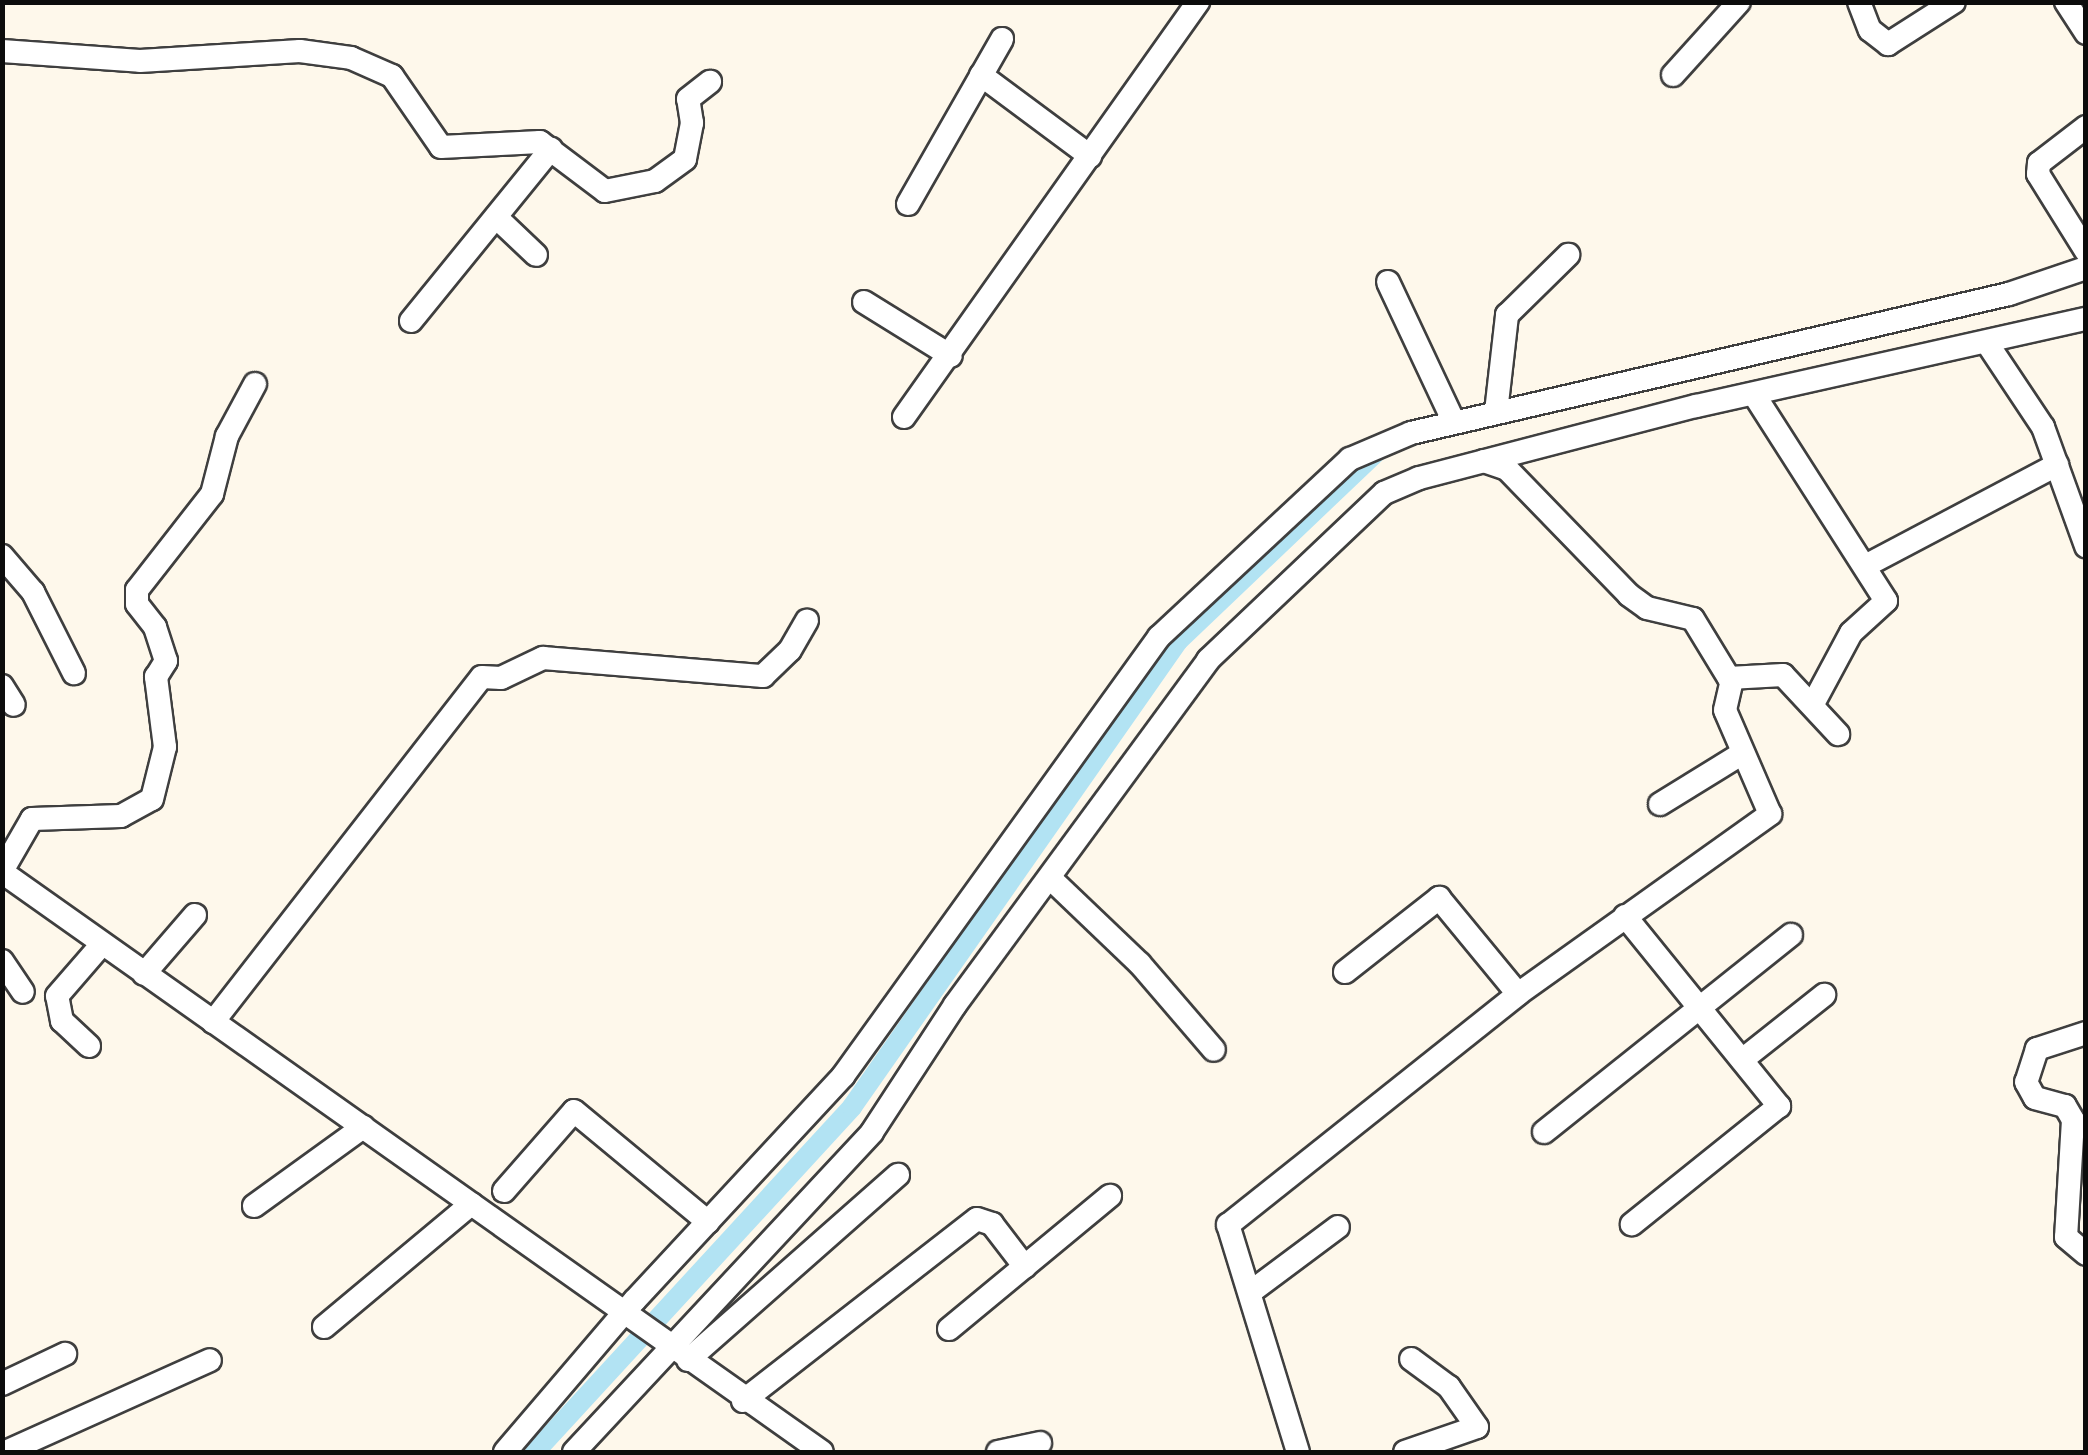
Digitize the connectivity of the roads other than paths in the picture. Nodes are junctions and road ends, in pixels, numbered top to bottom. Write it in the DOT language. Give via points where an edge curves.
graph roads {
  1 [pos="1198,2"];
  2 [pos="1740,2"];
  3 [pos="1859,2"];
  4 [pos="1954,2"];
  5 [pos="2066,2"];
  6 [pos="2086,33"];
  7 [pos="1002,39"];
  8 [pos="2,52"];
  9 [pos="981,75"];
  10 [pos="1673,75"];
  11 [pos="710,82"];
  12 [pos="2086,127"];
  13 [pos="551,149"];
  14 [pos="1090,156"];
  15 [pos="908,204"];
  16 [pos="496,217"];
  17 [pos="2086,251"];
  18 [pos="536,255"];
  19 [pos="1568,256"];
  20 [pos="2086,268"];
  21 [pos="1388,282"];
  22 [pos="864,302"];
  23 [pos="2086,319"];
  24 [pos="411,321"];
  25 [pos="1987,342"];
  26 [pos="951,356"];
  27 [pos="256,384"];
  28 [pos="1754,396"];
  29 [pos="1496,412"];
  30 [pos="904,417"];
  31 [pos="1454,422"];
  32 [pos="1484,461"];
  33 [pos="2058,465"];
  34 [pos="2086,546"];
  35 [pos="2,556"];
  36 [pos="1867,565"];
  37 [pos="806,621"];
  38 [pos="74,673"];
  39 [pos="1732,680"];
  40 [pos="1813,704"];
  41 [pos="1838,734"];
  42 [pos="1743,752"];
  43 [pos="1660,804"];
  44 [pos="2,871"];
  45 [pos="1050,878"];
  46 [pos="195,915"];
  47 [pos="1625,916"];
  48 [pos="1791,935"];
  49 [pos="102,944"];
  50 [pos="2,960"];
  51 [pos="1345,972"];
  52 [pos="144,974"];
  53 [pos="22,992"];
  54 [pos="1518,994"];
  55 [pos="1824,995"];
  56 [pos="1700,1008"];
  57 [pos="213,1022"];
  58 [pos="2086,1033"];
  59 [pos="89,1046"];
  60 [pos="1214,1050"];
  61 [pos="1742,1060"];
  62 [pos="364,1128"];
  63 [pos="1544,1132"];
  64 [pos="898,1176"];
  65 [pos="504,1191"];
  66 [pos="1110,1196"];
  67 [pos="472,1204"];
  68 [pos="254,1206"];
  69 [pos="708,1222"];
  70 [pos="1632,1224"];
  71 [pos="1338,1228"];
  72 [pos="2086,1254"];
  73 [pos="1025,1267"];
  74 [pos="1252,1291"];
  75 [pos="626,1318"];
  76 [pos="324,1327"];
  77 [pos="950,1329"];
  78 [pos="671,1348"];
  79 [pos="65,1354"];
  80 [pos="1410,1359"];
  81 [pos="210,1360"];
  82 [pos="2,1384"];
  83 [pos="743,1401"];
  84 [pos="1040,1443"];
  85 [pos="8,1448"];
  86 [pos="505,1452"];
  87 [pos="574,1452"];
  88 [pos="822,1452"];
  89 [pos="998,1452"];
  90 [pos="1298,1452"];
  91 [pos="1405,1452"];
  1 -- 14 [label="street"];
  2 -- 10 [label="street"];
  3 -- 4 [label="street" via="1870,30 1888,44"];
  5 -- 6 [label="street"];
  7 -- 9 [label="street"];
  8 -- 13 [label="street" via="140,61 300,51 350,58 392,76 441,147 524,138"];
  9 -- 14 [label="street"];
  9 -- 15 [label="street"];
  11 -- 13 [label="street" via="688,99 692,123 685,160 655,181 593,187"];
  12 -- 17 [label="street" via="2039,163 2038,174"];
  13 -- 16 [label="street"];
  14 -- 26 [label="street"];
  16 -- 18 [label="street"];
  16 -- 24 [label="street"];
  19 -- 29 [label="street" via="1507,315"];
  20 -- 29 [label="street" via="2008,294"];
  21 -- 31 [label="street"];
  22 -- 26 [label="street"];
  23 -- 25 [label="street"];
  25 -- 28 [label="street"];
  25 -- 33 [label="street" via="2043,427"];
  26 -- 30 [label="street"];
  27 -- 44 [label="street" via="227,436 212,494 137,590 137,604 155,628 166,662 156,676 164,747 152,799 121,816 32,818"];
  28 -- 32 [label="street"];
  28 -- 36 [label="street"];
  29 -- 31 [label="street"];
  31 -- 69 [label="street" via="1350,459 1160,637 843,1076"];
  32 -- 39 [label="street" via="1507,469 1647,608 1694,618"];
  32 -- 45 [label="street" via="1384,494 1208,660"];
  33 -- 34 [label="street"];
  33 -- 36 [label="street"];
  35 -- 38 [label="street" via="32,592"];
  36 -- 40 [label="street" via="1886,601 1855,628"];
  37 -- 57 [label="street" via="790,650 763,676 543,658 501,678 482,677"];
  39 -- 40 [label="street" via="1783,675"];
  39 -- 42 [label="street" via="1725,710"];
  40 -- 41 [label="street"];
  42 -- 43 [label="street"];
  42 -- 47 [label="street" via="1770,814"];
  44 -- 49 [label="street"];
  45 -- 60 [label="street" via="1140,964"];
  45 -- 78 [label="street" via="872,1132"];
  46 -- 52 [label="street"];
  47 -- 54 [label="street"];
  47 -- 56 [label="street"];
  48 -- 56 [label="street"];
  49 -- 52 [label="street"];
  49 -- 59 [label="street" via="57,996 62,1022"];
  50 -- 53 [label="street"];
  51 -- 54 [label="street" via="1439,898"];
  52 -- 57 [label="street"];
  54 -- 74 [label="street" via="1228,1225"];
  55 -- 61 [label="street"];
  56 -- 61 [label="street"];
  56 -- 63 [label="street"];
  57 -- 62 [label="street"];
  58 -- 72 [label="street" via="2037,1049 2026,1082 2036,1098 2066,1106 2074,1120 2066,1237"];
  61 -- 70 [label="street" via="1779,1106"];
  62 -- 67 [label="street"];
  62 -- 68 [label="street"];
  64 -- 78 [label="street"];
  65 -- 69 [label="street" via="574,1111"];
  66 -- 73 [label="street"];
  67 -- 75 [label="street"];
  67 -- 76 [label="street"];
  69 -- 75 [label="street"];
  71 -- 74 [label="street"];
  73 -- 77 [label="street"];
  73 -- 83 [label="street" via="992,1224 976,1219"];
  74 -- 90 [label="street"];
  75 -- 78 [label="street"];
  75 -- 86 [label="street"];
  78 -- 83 [label="street"];
  78 -- 87 [label="street"];
  79 -- 82 [label="street"];
  80 -- 91 [label="street" via="1449,1387 1477,1428"];
  81 -- 85 [label="street"];
  83 -- 88 [label="street"];
  84 -- 89 [label="street"];
}
